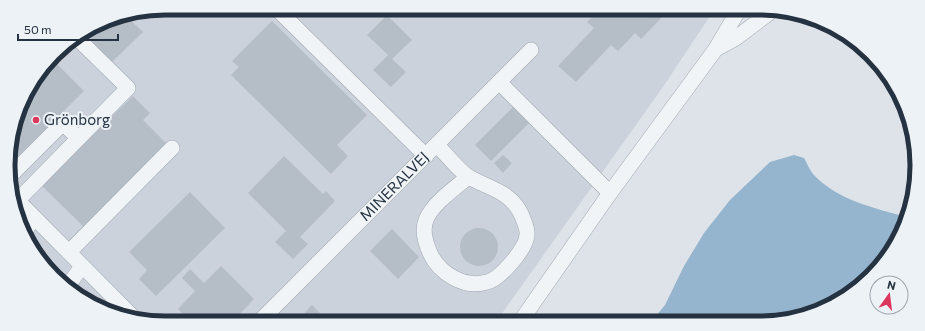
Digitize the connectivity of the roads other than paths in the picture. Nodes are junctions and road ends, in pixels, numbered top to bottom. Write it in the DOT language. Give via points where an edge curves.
graph roads {
  1 [pos="283,15"];
  2 [pos="736,15"];
  3 [pos="766,15"];
  4 [pos="80,41"];
  5 [pos="531,50"];
  6 [pos="715,50"];
  7 [pos="499,82"];
  8 [pos="78,138"];
  9 [pos="437,145"];
  10 [pos="172,148"];
  11 [pos="426,156"];
  12 [pos="15,171"];
  13 [pos="468,177"];
  14 [pos="610,193"];
  15 [pos="18,196"];
  16 [pos="20,204"];
  17 [pos="34,218"];
  18 [pos="28,227"];
  19 [pos="69,252"];
  20 [pos="82,266"];
  21 [pos="71,282"];
  22 [pos="127,311"];
  23 [pos="265,316"];
  24 [pos="524,316"];
  1 -- 11 [label="street"];
  2 -- 6 [label="street"];
  3 -- 6 [label="street"];
  4 -- 8 [label="street" via="128,88"];
  5 -- 7 [label="street, MINERALVEJ"];
  6 -- 14 [label="street"];
  7 -- 9 [label="street, MINERALVEJ"];
  7 -- 14 [label="street"];
  8 -- 12 [label="street" via="63,124"];
  8 -- 15 [label="street"];
  9 -- 11 [label="street, MINERALVEJ"];
  9 -- 13 [label="street"];
  10 -- 19 [label="street"];
  11 -- 23 [label="street, MINERALVEJ"];
  13 -- 13 [label="street" via="498,190 519,209 528,234 524,246 498,276 487,283 468,283 448,275 434,261 425,241 425,221 436,206"];
  14 -- 24 [label="street"];
  16 -- 17 [label="street"];
  17 -- 18 [label="street"];
  17 -- 19 [label="street"];
  19 -- 20 [label="street"];
  20 -- 21 [label="street"];
  20 -- 22 [label="street"];
}
